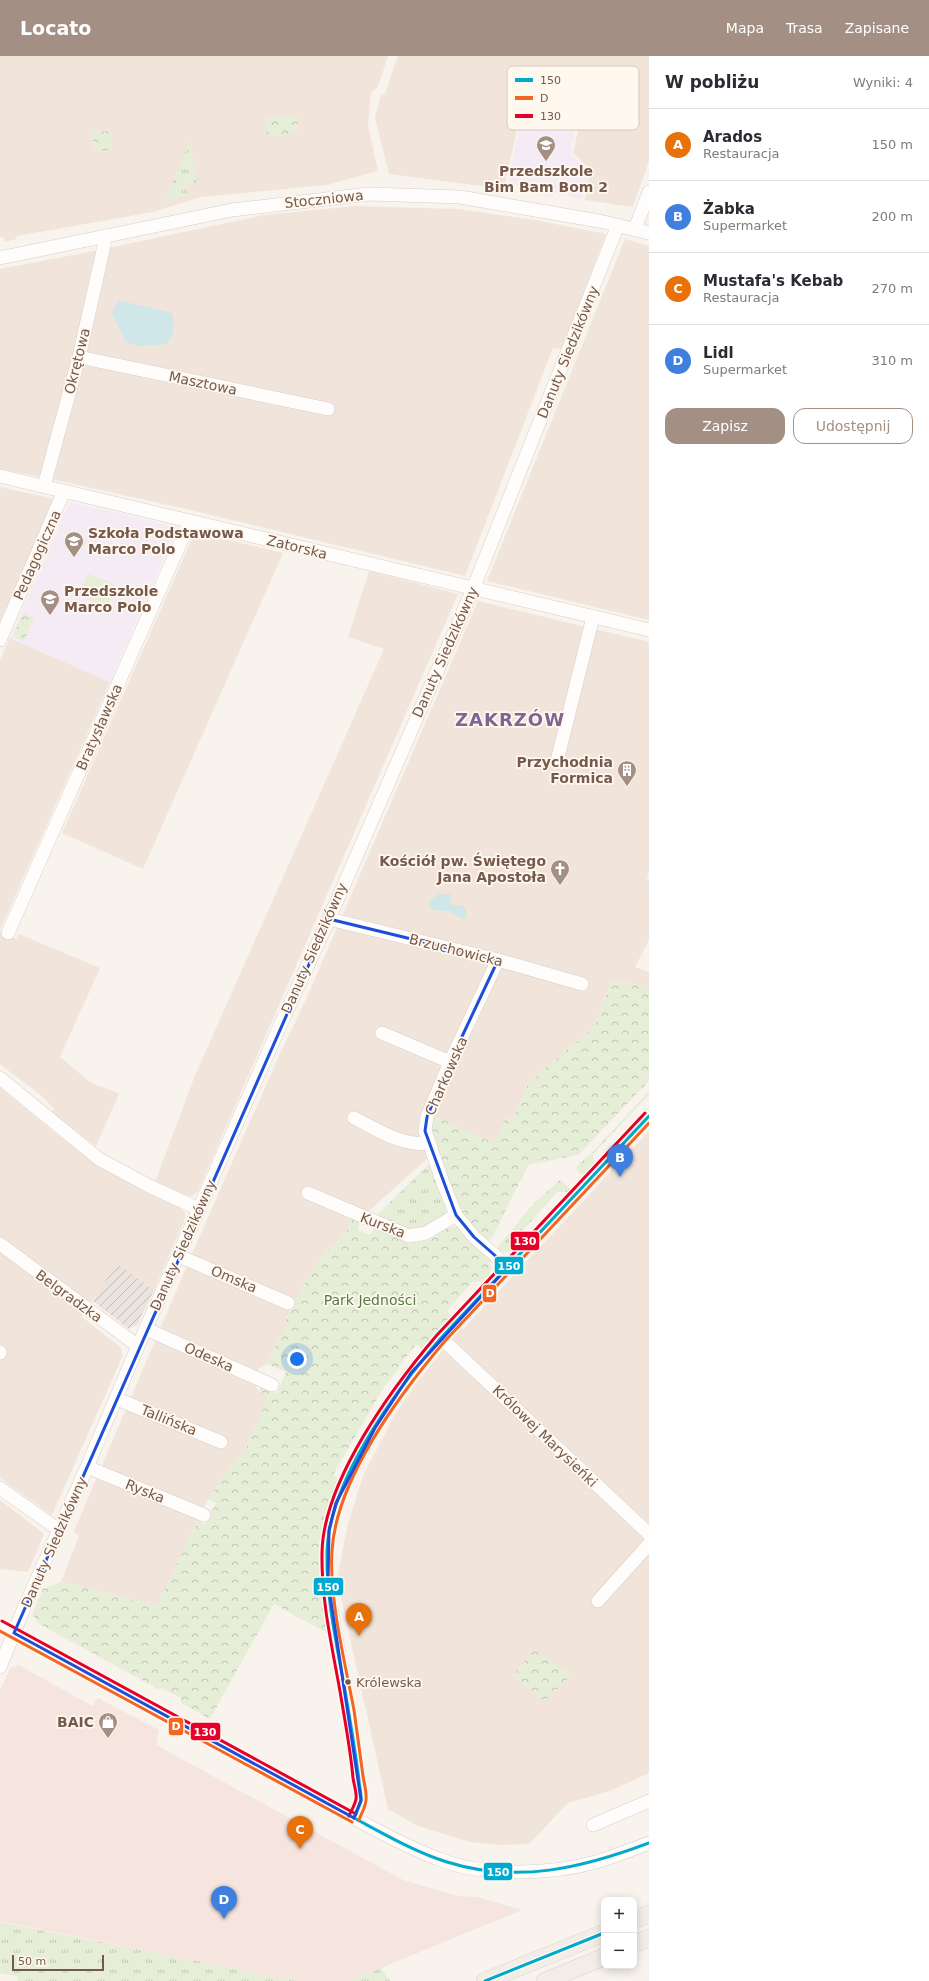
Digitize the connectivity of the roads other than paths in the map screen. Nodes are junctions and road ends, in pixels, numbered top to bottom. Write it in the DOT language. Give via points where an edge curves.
graph roads {
  1 [pos="649,192"];
  2 [pos="618,225"];
  3 [pos="635,229"];
  4 [pos="649,232"];
  5 [pos="105,236"];
  6 [pos="0,258"];
  7 [pos="79,357"];
  8 [pos="328,409"];
  9 [pos="0,476"];
  10 [pos="44,486"];
  11 [pos="64,491"];
  12 [pos="190,521"];
  13 [pos="473,589"];
  14 [pos="593,617"];
  15 [pos="649,630"];
  16 [pos="0,640"];
  17 [pos="557,761"];
  18 [pos="329,919"];
  19 [pos="8,933"];
  20 [pos="498,960"];
  21 [pos="582,984"];
  22 [pos="382,1033"];
  23 [pos="450,1062"];
  24 [pos="0,1078"];
  25 [pos="649,1116"];
  26 [pos="354,1118"];
  27 [pos="429,1143"];
  28 [pos="308,1193"];
  29 [pos="199,1209"];
  30 [pos="456,1215"];
  31 [pos="0,1244"];
  32 [pos="179,1256"];
  33 [pos="508,1266"];
  34 [pos="288,1303"];
  35 [pos="146,1329"];
  36 [pos="441,1338"];
  37 [pos="138,1346"];
  38 [pos="272,1385"];
  39 [pos="116,1399"];
  40 [pos="221,1442"];
  41 [pos="87,1467"];
  42 [pos="0,1488"];
  43 [pos="204,1515"];
  44 [pos="59,1530"];
  45 [pos="649,1534"];
  46 [pos="649,1544"];
  47 [pos="598,1601"];
  48 [pos="0,1625"];
  49 [pos="14,1633"];
  50 [pos="0,1667"];
  51 [pos="649,1801"];
  52 [pos="354,1818"];
  53 [pos="593,1825"];
  54 [pos="649,1843"];
  55 [pos="649,1914"];
  56 [pos="637,1919"];
  57 [pos="602,1933"];
  58 [pos="649,1938"];
  59 [pos="637,1943"];
  60 [pos="601,1958"];
  61 [pos="485,1981"];
  62 [pos="545,1981"];
  1 -- 3 [label="street"];
  2 -- 3 [label="street, Stoczniowa"];
  2 -- 5 [label="street, Stoczniowa" via="460,197 375,194 232,210"];
  2 -- 13 [label="street, Danuty Siedzikówny"];
  3 -- 4 [label="street, Stoczniowa"];
  5 -- 6 [label="street, Stoczniowa"];
  5 -- 7 [label="street, Okrętowa"];
  7 -- 8 [label="street, Masztowa"];
  7 -- 10 [label="street, Okrętowa"];
  9 -- 10 [label="street, Zatorska"];
  10 -- 11 [label="street, Zatorska"];
  11 -- 12 [label="street, Zatorska"];
  11 -- 16 [label="street, Pedagogiczna"];
  12 -- 13 [label="street, Zatorska"];
  12 -- 19 [label="street, Bratysławska"];
  13 -- 14 [label="street, Zatorska"];
  13 -- 18 [label="street, Danuty Siedzikówny"];
  14 -- 15 [label="street, Zatorska"];
  14 -- 17 [label="street"];
  18 -- 20 [label="street, Brzuchowicka"];
  18 -- 29 [label="street, Danuty Siedzikówny"];
  20 -- 21 [label="street, Brzuchowicka"];
  20 -- 23 [label="street, Charkowska"];
  22 -- 23 [label="street"];
  23 -- 27 [label="street, Charkowska" via="427,1117 425,1131"];
  24 -- 29 [label="street" via="99,1159"];
  25 -- 33 [label="street"];
  26 -- 27 [label="street" via="404,1141"];
  27 -- 30 [label="street, Charkowska"];
  28 -- 30 [label="street, Kurska" via="409,1236 426,1234"];
  29 -- 32 [label="street, Danuty Siedzikówny"];
  30 -- 33 [label="street, Charkowska" via="474,1236"];
  31 -- 37 [label="street, Belgradzka"];
  32 -- 34 [label="street, Omska"];
  32 -- 35 [label="street, Danuty Siedzikówny"];
  33 -- 36 [label="street"];
  35 -- 37 [label="street, Danuty Siedzikówny"];
  35 -- 38 [label="street, Odeska"];
  36 -- 45 [label="street, Królowej Marysieńki"];
  36 -- 52 [label="street" via="411,1373 375,1428 344,1483 329,1530 327,1553 330,1596 361,1800"];
  37 -- 39 [label="street, Danuty Siedzikówny"];
  39 -- 40 [label="street, Tallińska"];
  39 -- 41 [label="street, Danuty Siedzikówny"];
  41 -- 43 [label="street, Ryska"];
  41 -- 44 [label="street, Danuty Siedzikówny"];
  42 -- 44 [label="street"];
  44 -- 49 [label="street, Danuty Siedzikówny"];
  46 -- 47 [label="street"];
  48 -- 49 [label="street"];
  49 -- 50 [label="street, Danuty Siedzikówny"];
  49 -- 52 [label="street"];
  51 -- 53 [label="street"];
  52 -- 54 [label="street" via="411,1848 449,1863 512,1872 567,1868 592,1863"];
  55 -- 56 [label="main road"];
  57 -- 61 [label="main road"];
  58 -- 59 [label="main road"];
  60 -- 62 [label="main road"];
}
